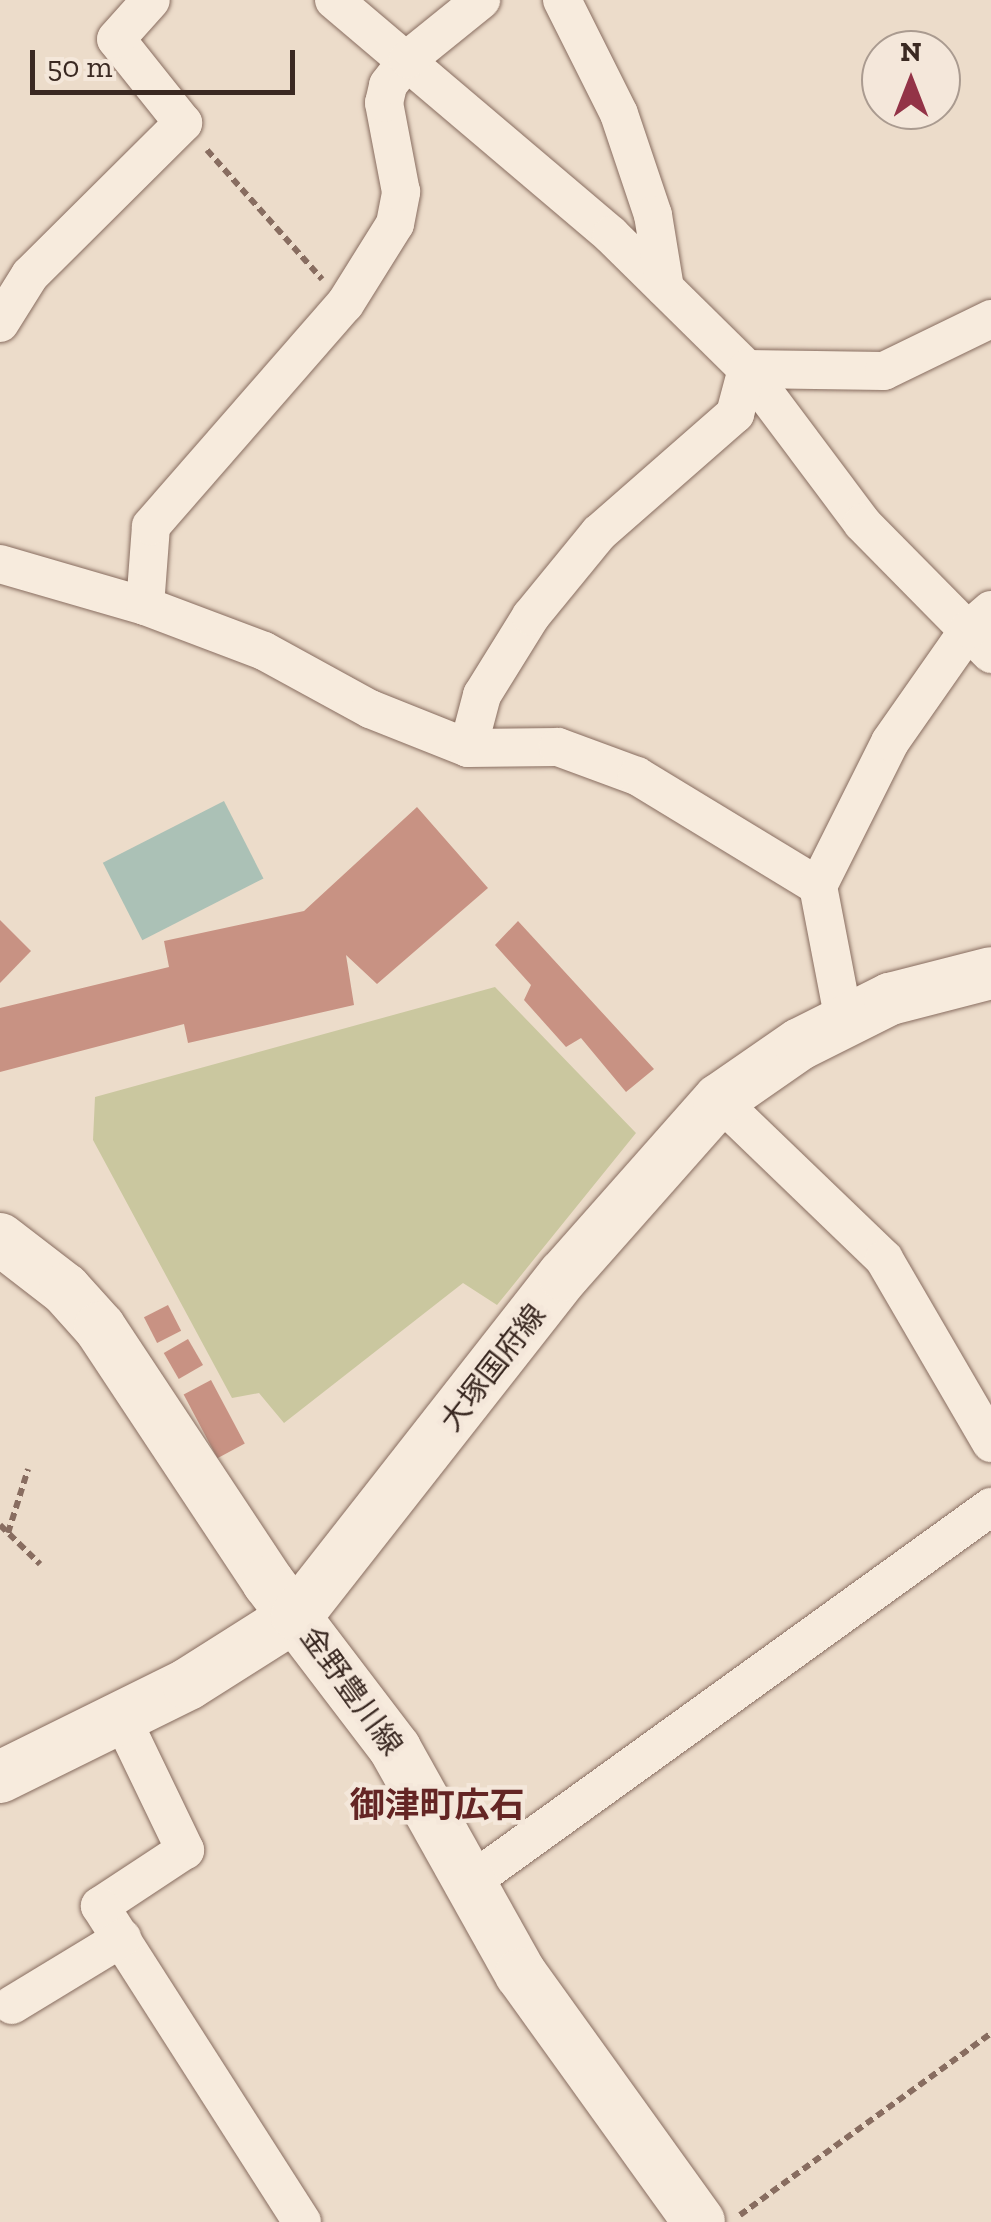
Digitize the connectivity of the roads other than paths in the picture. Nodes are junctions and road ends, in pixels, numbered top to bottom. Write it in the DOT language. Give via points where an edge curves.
graph roads {
  1 [pos="151,0"];
  2 [pos="334,0"];
  3 [pos="481,0"];
  4 [pos="562,0"];
  5 [pos="408,60"];
  6 [pos="665,288"];
  7 [pos="991,319"];
  8 [pos="0,323"];
  9 [pos="747,369"];
  10 [pos="0,564"];
  11 [pos="145,606"];
  12 [pos="984,631"];
  13 [pos="468,748"];
  14 [pos="818,886"];
  15 [pos="991,973"];
  16 [pos="844,1022"];
  17 [pos="720,1100"];
  18 [pos="0,1239"];
  19 [pos="991,1443"];
  20 [pos="991,1507"];
  21 [pos="297,1616"];
  22 [pos="122,1717"];
  23 [pos="0,1777"];
  24 [pos="468,1884"];
  25 [pos="122,1938"];
  26 [pos="12,2005"];
  27 [pos="302,2222"];
  28 [pos="699,2222"];
  1 -- 8 [label="street" via="116,40 183,123 30,276"];
  2 -- 5 [label="street"];
  3 -- 5 [label="street"];
  4 -- 6 [label="street" via="620,114 654,215"];
  5 -- 6 [label="street"];
  5 -- 11 [label="street" via="384,103 402,192 395,224 345,304 152,526"];
  6 -- 9 [label="street"];
  7 -- 9 [label="street" via="884,372"];
  9 -- 12 [label="street" via="862,523"];
  9 -- 13 [label="street" via="736,414 599,533 531,616 482,695"];
  10 -- 11 [label="street"];
  11 -- 13 [label="street" via="264,651 370,709"];
  12 -- 14 [label="street" via="890,742"];
  13 -- 14 [label="street" via="558,747 638,776"];
  14 -- 16 [label="street"];
  15 -- 16 [label="main road, 大塚国府線" via="890,999"];
  16 -- 17 [label="main road, 大塚国府線"];
  17 -- 19 [label="street" via="884,1259"];
  17 -- 21 [label="main road, 大塚国府線" via="586,1248"];
  18 -- 21 [label="main road, 金野豊川線" via="64,1289 100,1328"];
  20 -- 24 [label="street"];
  21 -- 22 [label="main road, 大塚国府線" via="268,1639"];
  21 -- 24 [label="main road, 金野豊川線" via="405,1765"];
  22 -- 23 [label="main road, 大塚国府線"];
  22 -- 25 [label="street" via="186,1850 100,1906"];
  24 -- 28 [label="main road, 金野豊川線" via="521,1974"];
  25 -- 26 [label="street"];
  25 -- 27 [label="street"];
}
